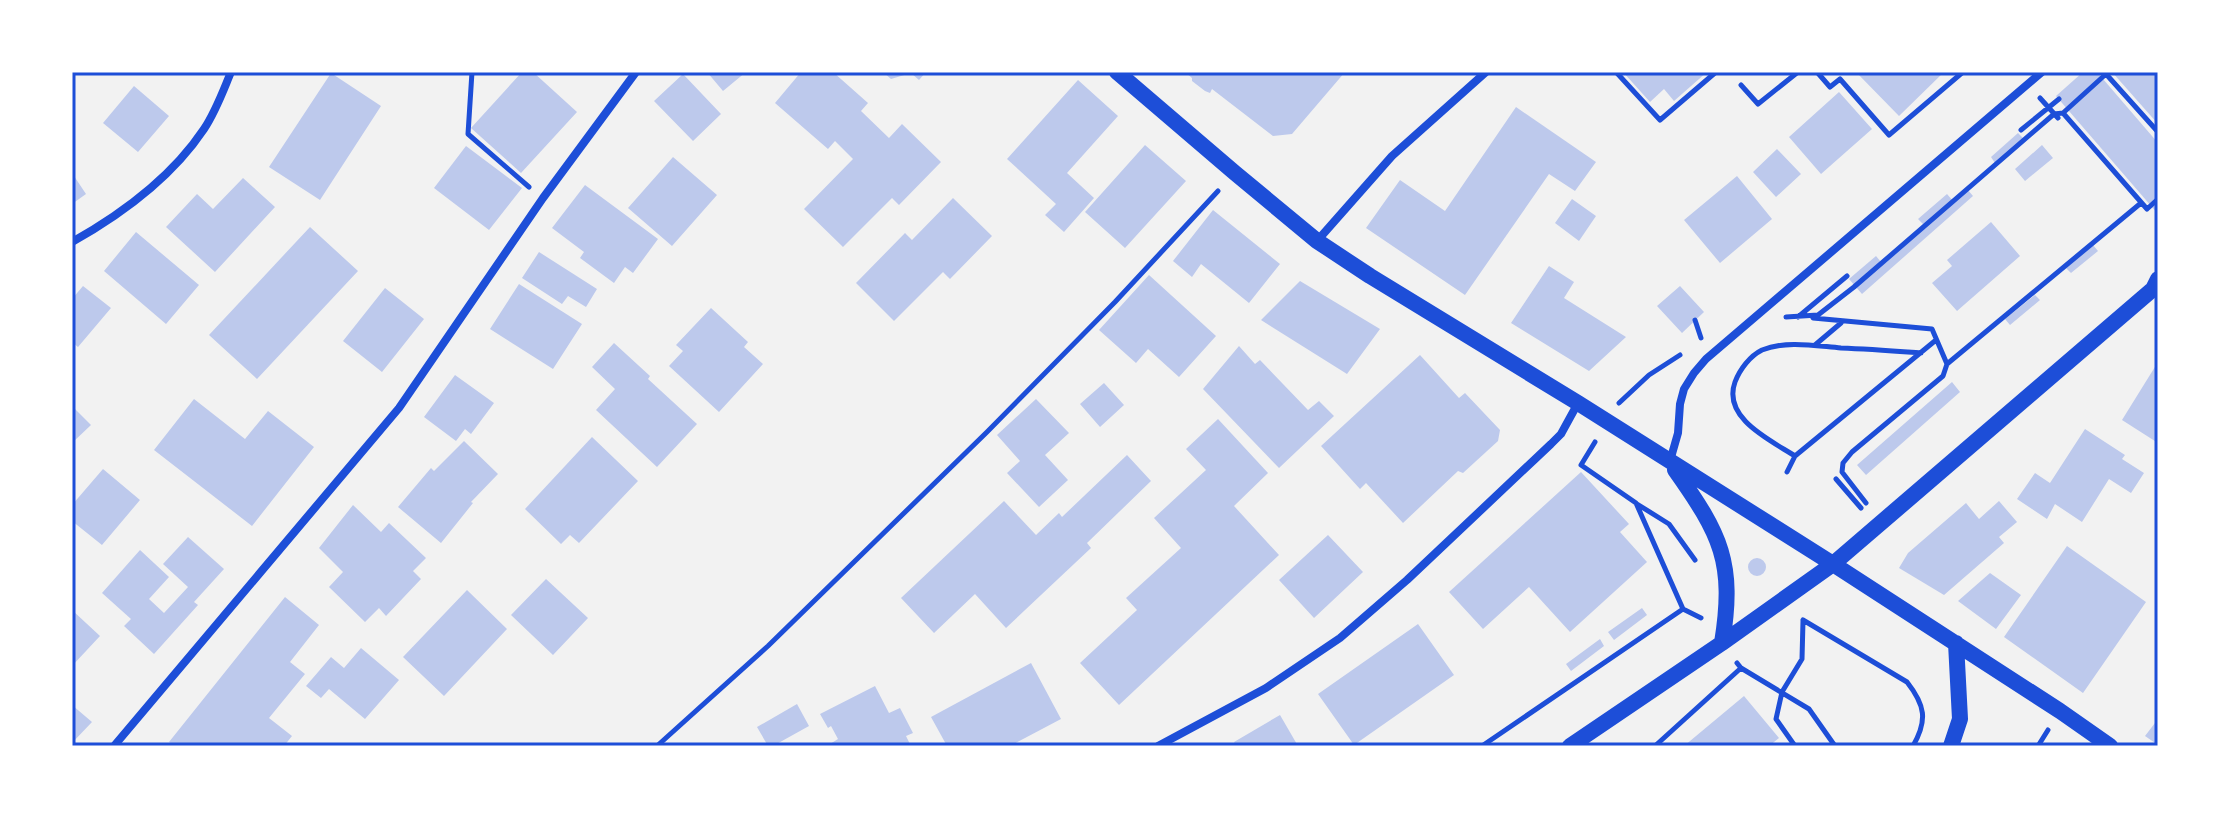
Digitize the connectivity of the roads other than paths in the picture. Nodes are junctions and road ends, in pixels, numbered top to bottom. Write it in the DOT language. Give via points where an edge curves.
graph roads {
  1 [pos="231,72"];
  2 [pos="636,72"];
  3 [pos="1117,72"];
  4 [pos="1486,72"];
  5 [pos="2042,72"];
  6 [pos="1317,241"];
  7 [pos="72,242"];
  8 [pos="2156,286"];
  9 [pos="1578,403"];
  10 [pos="1670,462"];
  11 [pos="1833,564"];
  12 [pos="1722,643"];
  13 [pos="1956,643"];
  14 [pos="117,742"];
  15 [pos="128,746"];
  16 [pos="1158,746"];
  17 [pos="1570,746"];
  18 [pos="1951,746"];
  19 [pos="2110,746"];
  1 -- 7 [label="street" via="205,128 174,167"];
  2 -- 14 [label="street" via="399,408"];
  3 -- 6 [label="main road"];
  4 -- 6 [label="street" via="1392,156"];
  5 -- 10 [label="street" via="1706,359 1684,389"];
  6 -- 9 [label="main road"];
  8 -- 11 [label="main road"];
  9 -- 10 [label="main road"];
  9 -- 16 [label="street" via="1561,434 1340,638 1266,688"];
  10 -- 11 [label="main road"];
  10 -- 12 [label="main road" via="1719,540 1727,579"];
  11 -- 12 [label="main road"];
  11 -- 13 [label="main road"];
  12 -- 17 [label="main road"];
  13 -- 18 [label="main road" via="1960,719"];
  13 -- 19 [label="main road"];
  14 -- 15 [label="street"];
}
